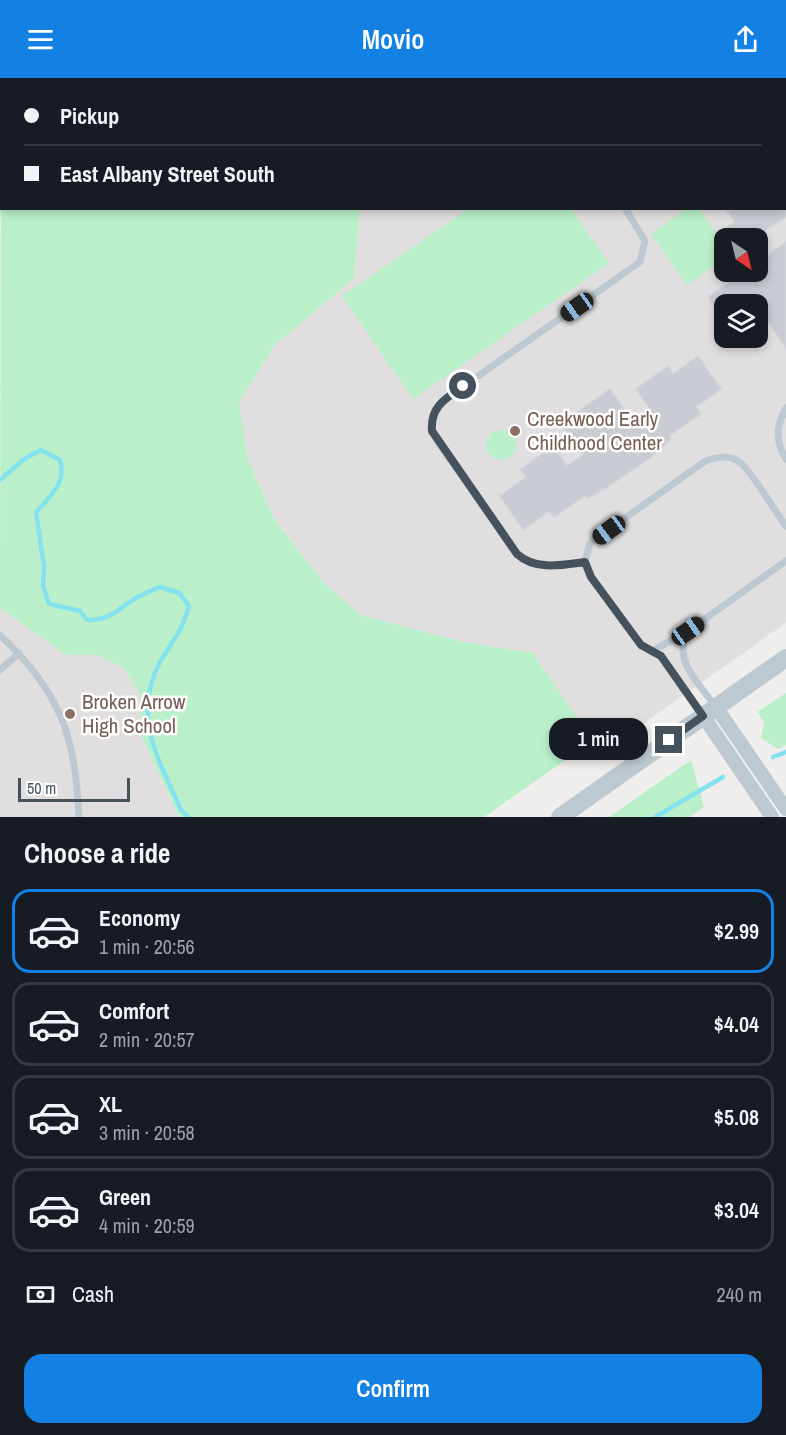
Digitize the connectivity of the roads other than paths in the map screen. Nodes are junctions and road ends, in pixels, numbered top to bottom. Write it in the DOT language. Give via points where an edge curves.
graph roads {
  1 [pos="626,210"];
  2 [pos="786,408"];
  3 [pos="786,459"];
  4 [pos="786,526"];
  5 [pos="786,561"];
  6 [pos="585,562"];
  7 [pos="688,631"];
  8 [pos="0,635"];
  9 [pos="652,651"];
  10 [pos="19,653"];
  11 [pos="786,658"];
  12 [pos="0,670"];
  13 [pos="709,712"];
  14 [pos="786,809"];
  15 [pos="79,817"];
  16 [pos="560,817"];
  17 [pos="772,817"];
  1 -- 6 [label="lane" via="645,241 640,262 444,400 431,422 438,441 523,559 549,566"];
  2 -- 3 [label="lane" via="778,429"];
  4 -- 6 [label="lane" via="740,462 727,457 713,458 590,543"];
  5 -- 7 [label="lane"];
  6 -- 9 [label="lane" via="591,577 641,645"];
  7 -- 9 [label="lane"];
  7 -- 13 [label="lane" via="682,641 682,657"];
  8 -- 10 [label="lane"];
  9 -- 13 [label="lane" via="661,656"];
  10 -- 12 [label="lane"];
  10 -- 15 [label="lane" via="44,684 64,725 75,766"];
  11 -- 13 [label="street"];
  13 -- 14 [label="street"];
  13 -- 16 [label="street"];
  13 -- 17 [label="street"];
}
